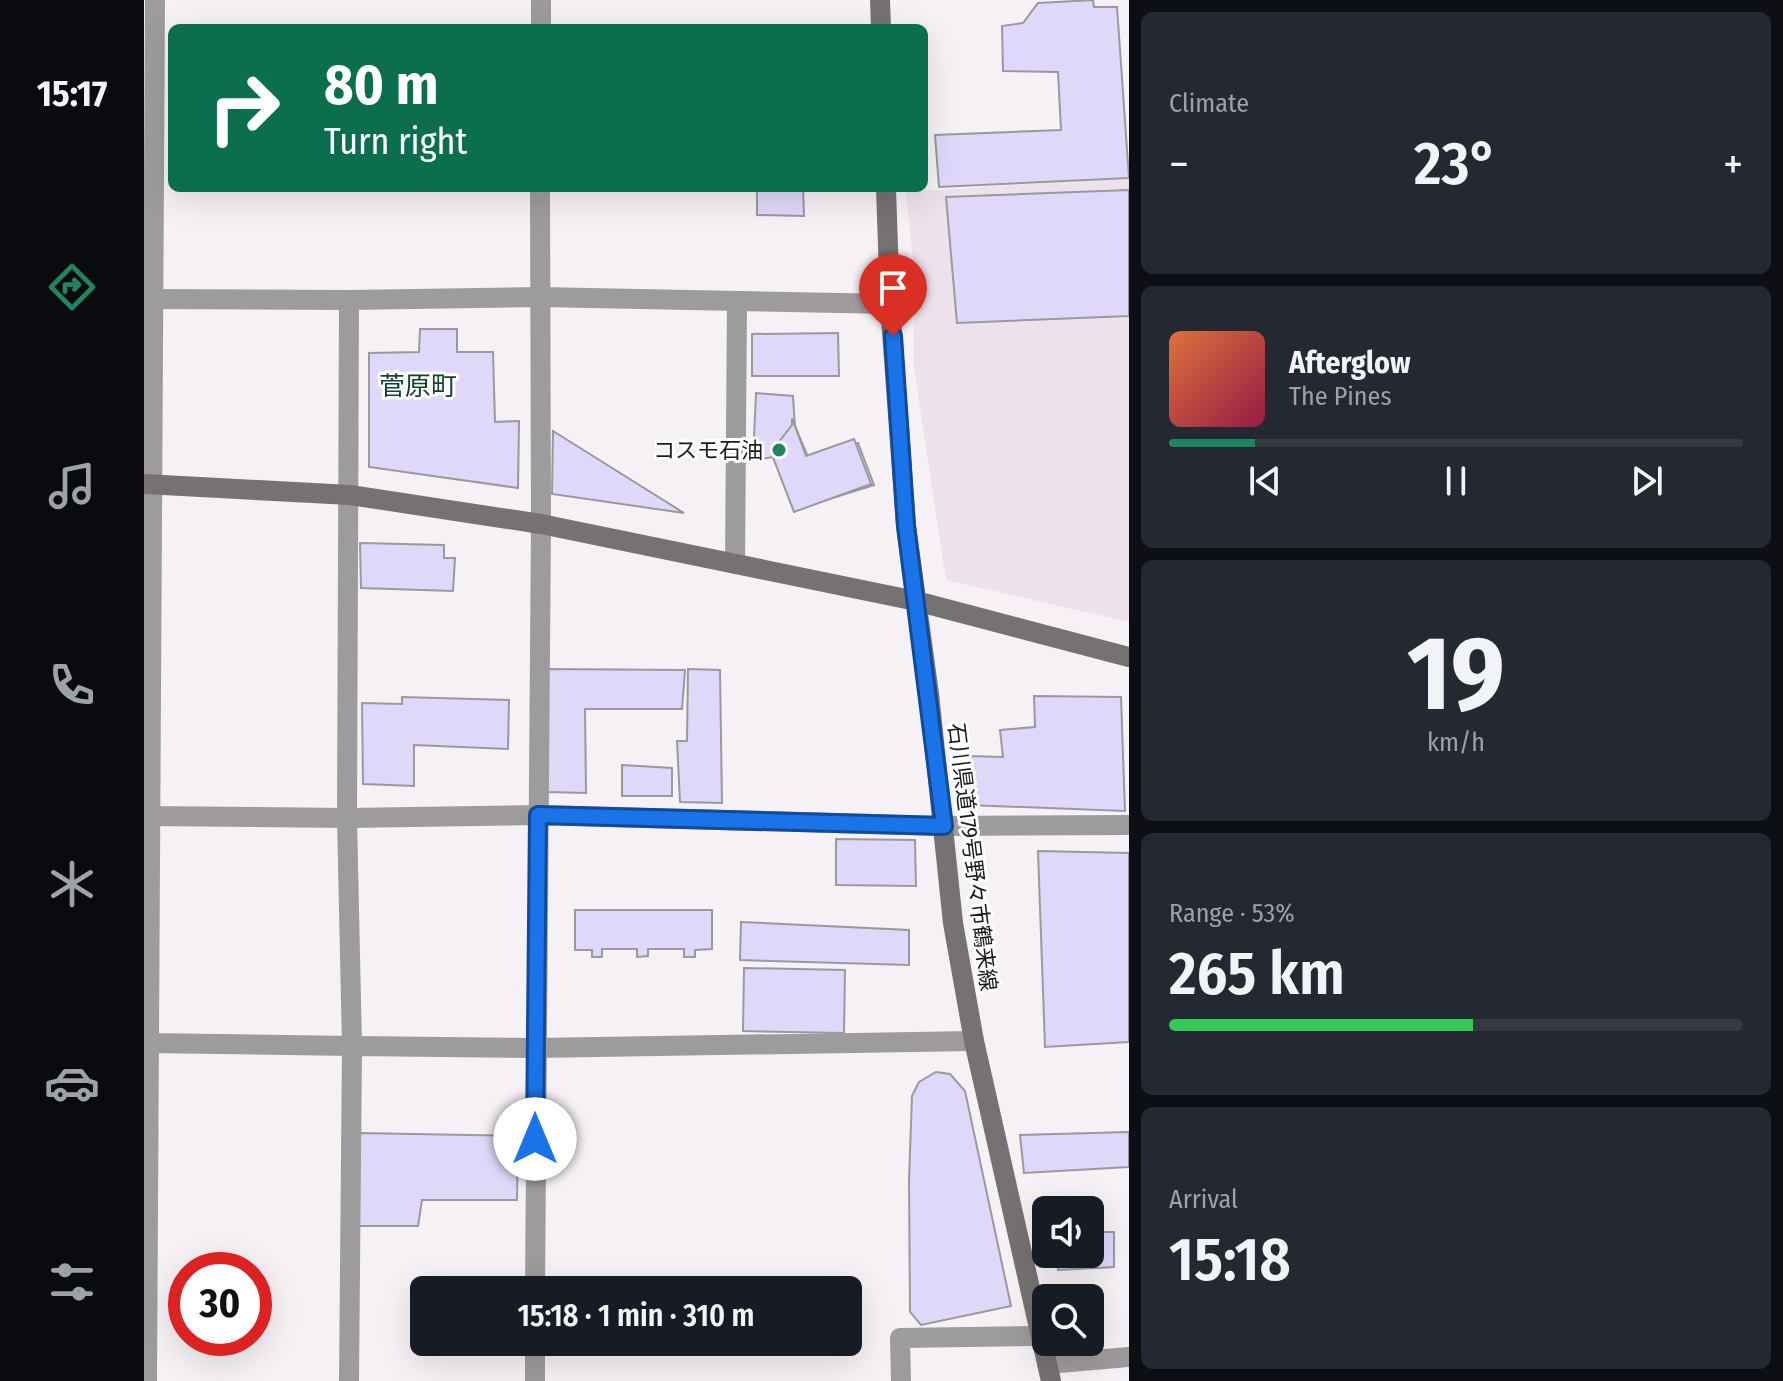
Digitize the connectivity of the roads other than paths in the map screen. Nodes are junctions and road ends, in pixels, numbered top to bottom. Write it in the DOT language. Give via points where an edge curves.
graph roads {
  1 [pos="155,0"];
  2 [pos="541,0"];
  3 [pos="880,0"];
  4 [pos="541,24"];
  5 [pos="881,24"];
  6 [pos="540,192"];
  7 [pos="886,192"];
  8 [pos="540,297"];
  9 [pos="149,299"];
  10 [pos="349,300"];
  11 [pos="737,301"];
  12 [pos="890,304"];
  13 [pos="149,484"];
  14 [pos="350,495"];
  15 [pos="541,524"];
  16 [pos="735,564"];
  17 [pos="916,601"];
  18 [pos="1129,657"];
  19 [pos="538,815"];
  20 [pos="148,816"];
  21 [pos="347,818"];
  22 [pos="1129,825"];
  23 [pos="944,826"];
  24 [pos="974,1041"];
  25 [pos="147,1043"];
  26 [pos="352,1046"];
  27 [pos="535,1048"];
  28 [pos="535,1276"];
  29 [pos="1032,1296"];
  30 [pos="1032,1336"];
  31 [pos="535,1356"];
  32 [pos="1129,1357"];
  33 [pos="1049,1372"];
  34 [pos="147,1381"];
  35 [pos="349,1381"];
  36 [pos="535,1381"];
  37 [pos="901,1381"];
  1 -- 9 [label="street"];
  2 -- 4 [label="street"];
  3 -- 5 [label="main road"];
  6 -- 8 [label="street"];
  7 -- 12 [label="main road, 石川県道179号野々市鶴来線"];
  8 -- 10 [label="street"];
  8 -- 11 [label="street"];
  8 -- 15 [label="street"];
  9 -- 10 [label="street"];
  9 -- 13 [label="street"];
  10 -- 14 [label="street"];
  11 -- 12 [label="street"];
  11 -- 16 [label="street"];
  12 -- 17 [label="main road, 石川県道179号野々市鶴来線"];
  13 -- 14 [label="main road"];
  13 -- 20 [label="street"];
  14 -- 15 [label="main road"];
  14 -- 21 [label="street"];
  15 -- 16 [label="main road"];
  15 -- 19 [label="street"];
  16 -- 17 [label="main road"];
  17 -- 18 [label="main road"];
  17 -- 23 [label="main road, 石川県道179号野々市鶴来線"];
  19 -- 21 [label="street"];
  19 -- 23 [label="street"];
  19 -- 27 [label="street"];
  20 -- 21 [label="street"];
  20 -- 25 [label="street"];
  21 -- 26 [label="street"];
  22 -- 23 [label="street"];
  23 -- 24 [label="main road, 石川県道179号野々市鶴来線" via="953,923"];
  24 -- 27 [label="street"];
  24 -- 29 [label="main road, 石川県道179号野々市鶴来線"];
  25 -- 26 [label="street"];
  25 -- 34 [label="street"];
  26 -- 27 [label="street"];
  26 -- 35 [label="street"];
  27 -- 28 [label="street"];
  30 -- 37 [label="street" via="900,1338"];
  31 -- 36 [label="street"];
  32 -- 33 [label="street"];
}
